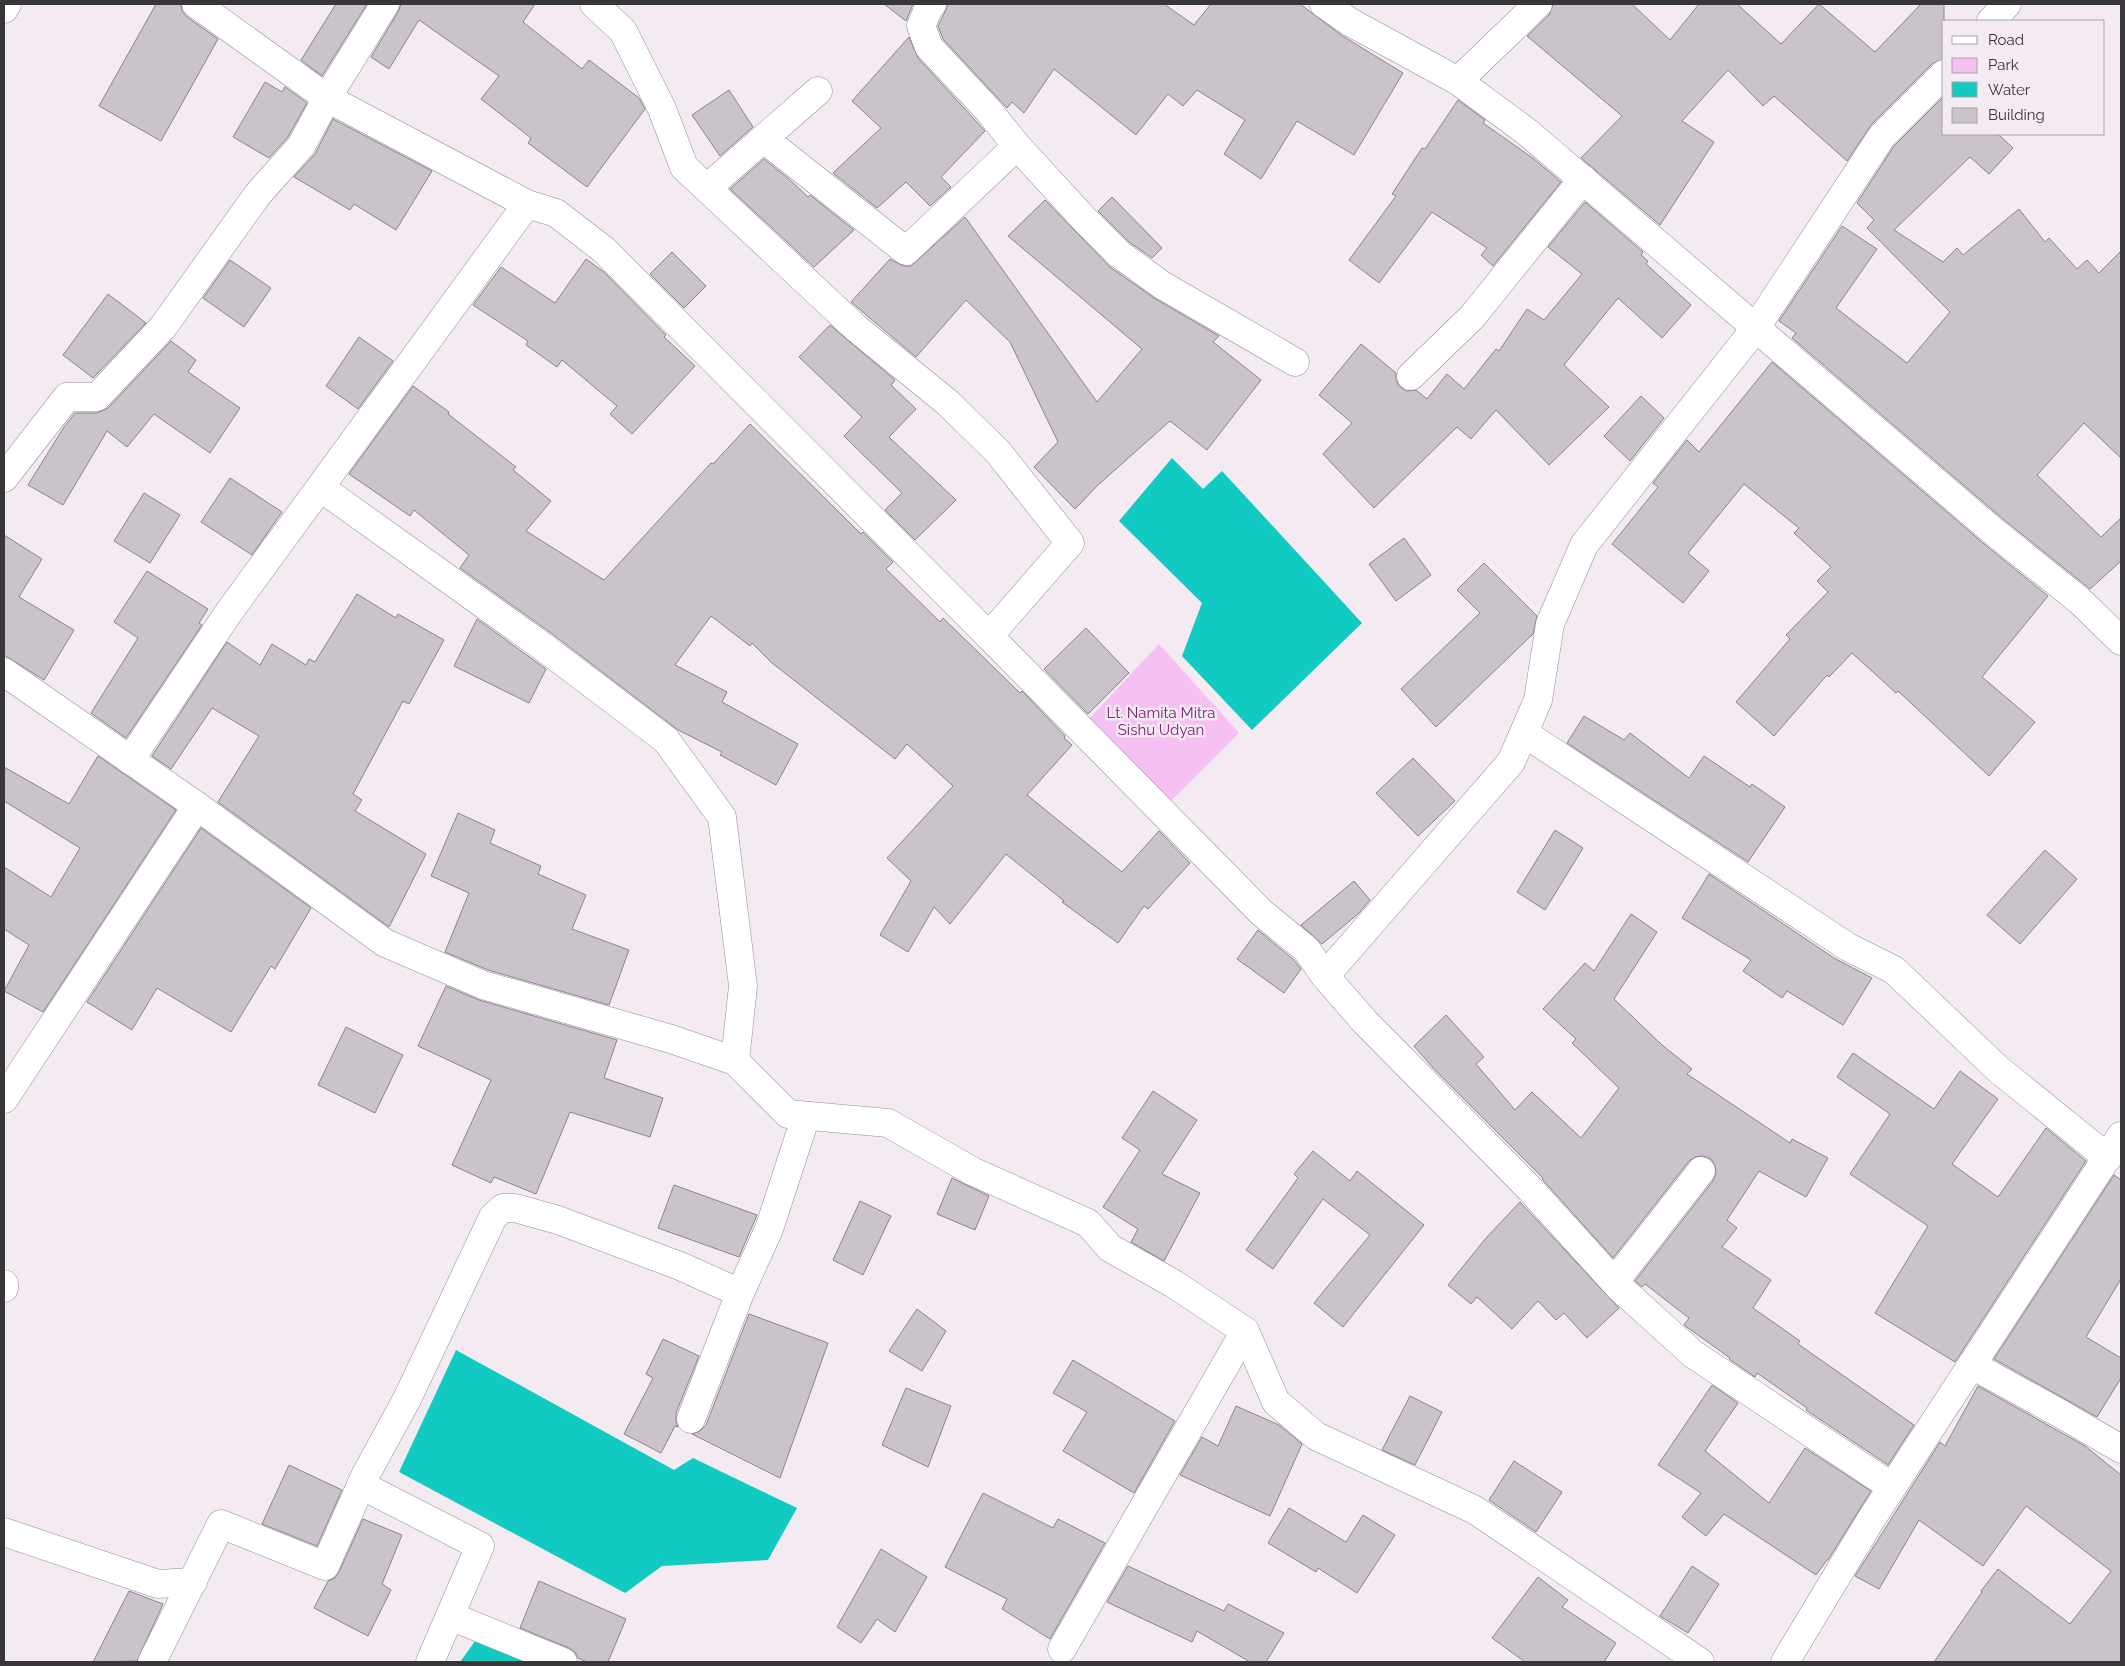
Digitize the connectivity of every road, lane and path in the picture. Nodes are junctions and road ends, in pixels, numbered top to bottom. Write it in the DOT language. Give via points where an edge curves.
graph roads {
  1 [pos="7,4"];
  2 [pos="196,4"];
  3 [pos="385,4"];
  4 [pos="594,4"];
  5 [pos="932,4"];
  6 [pos="1324,4"];
  7 [pos="1538,4"];
  8 [pos="2007,4"];
  9 [pos="4,9"];
  10 [pos="1992,20"];
  11 [pos="1942,76"];
  12 [pos="1458,81"];
  13 [pos="818,91"];
  14 [pos="327,98"];
  15 [pos="764,139"];
  16 [pos="1017,146"];
  17 [pos="1582,179"];
  18 [pos="707,188"];
  19 [pos="527,204"];
  20 [pos="1756,329"];
  21 [pos="1295,362"];
  22 [pos="1411,376"];
  23 [pos="4,478"];
  24 [pos="321,488"];
  25 [pos="989,636"];
  26 [pos="2121,641"];
  27 [pos="4,672"];
  28 [pos="1524,733"];
  29 [pos="130,760"];
  30 [pos="196,806"];
  31 [pos="1325,976"];
  32 [pos="735,1061"];
  33 [pos="4,1099"];
  34 [pos="806,1116"];
  35 [pos="2114,1147"];
  36 [pos="1701,1171"];
  37 [pos="1615,1281"];
  38 [pos="740,1293"];
  39 [pos="1245,1331"];
  40 [pos="1972,1365"];
  41 [pos="692,1419"];
  42 [pos="2121,1450"];
  43 [pos="361,1485"];
  44 [pos="1892,1487"];
  45 [pos="4,1532"];
  46 [pos="193,1582"];
  47 [pos="450,1616"];
  48 [pos="1062,1648"];
  49 [pos="152,1662"];
  50 [pos="430,1662"];
  51 [pos="564,1662"];
  52 [pos="1700,1662"];
  53 [pos="1785,1662"];
  1 -- 9 [label="street"];
  2 -- 14 [label="street"];
  3 -- 14 [label="street"];
  4 -- 18 [label="street" via="623,31 662,109 684,167"];
  5 -- 16 [label="street" via="921,26 929,46"];
  6 -- 12 [label="street" via="1350,22"];
  7 -- 12 [label="street"];
  8 -- 10 [label="street"];
  11 -- 20 [label="street" via="1882,136"];
  12 -- 17 [label="street" via="1528,132"];
  13 -- 15 [label="street"];
  14 -- 19 [label="street"];
  14 -- 23 [label="street" via="301,146 258,194 163,327 97,397 67,397"];
  15 -- 16 [label="street" via="906,251"];
  15 -- 18 [label="street"];
  16 -- 21 [label="street" via="1119,254 1162,285"];
  17 -- 20 [label="street"];
  17 -- 22 [label="street" via="1472,317"];
  18 -- 25 [label="street" via="856,328 948,403 998,452 1070,543"];
  19 -- 24 [label="street"];
  19 -- 25 [label="street" via="556,213 604,250"];
  20 -- 26 [label="street" via="2080,601"];
  20 -- 28 [label="street" via="1584,545 1550,624 1538,700"];
  24 -- 29 [label="street" via="229,612"];
  24 -- 32 [label="street" via="542,646 666,740 722,817 743,986"];
  25 -- 31 [label="street" via="1262,913 1306,949"];
  27 -- 29 [label="street"];
  28 -- 31 [label="street" via="1512,762"];
  28 -- 35 [label="street" via="1848,947 1894,970 1998,1069"];
  29 -- 30 [label="street"];
  30 -- 32 [label="street" via="385,943 483,985 671,1039"];
  30 -- 33 [label="street"];
  31 -- 37 [label="street" via="1365,1022 1530,1189"];
  32 -- 34 [label="street" via="788,1114"];
  34 -- 38 [label="street" via="769,1229"];
  34 -- 39 [label="street" via="888,1123 974,1172 1088,1223 1110,1248 1174,1284"];
  35 -- 40 [label="street"];
  36 -- 37 [label="street"];
  37 -- 44 [label="street" via="1693,1354"];
  38 -- 41 [label="street"];
  38 -- 43 [label="street" via="680,1266 558,1220 515,1208 503,1208 493,1217 407,1399"];
  39 -- 48 [label="street"];
  39 -- 52 [label="street" via="1276,1402 1316,1436 1474,1510"];
  40 -- 42 [label="street"];
  40 -- 44 [label="street"];
  43 -- 46 [label="street" via="325,1566 221,1524"];
  43 -- 47 [label="street" via="480,1546"];
  44 -- 53 [label="street"];
  45 -- 46 [label="street" via="158,1584"];
  46 -- 49 [label="street"];
  47 -- 50 [label="street"];
  47 -- 51 [label="street"];
}
